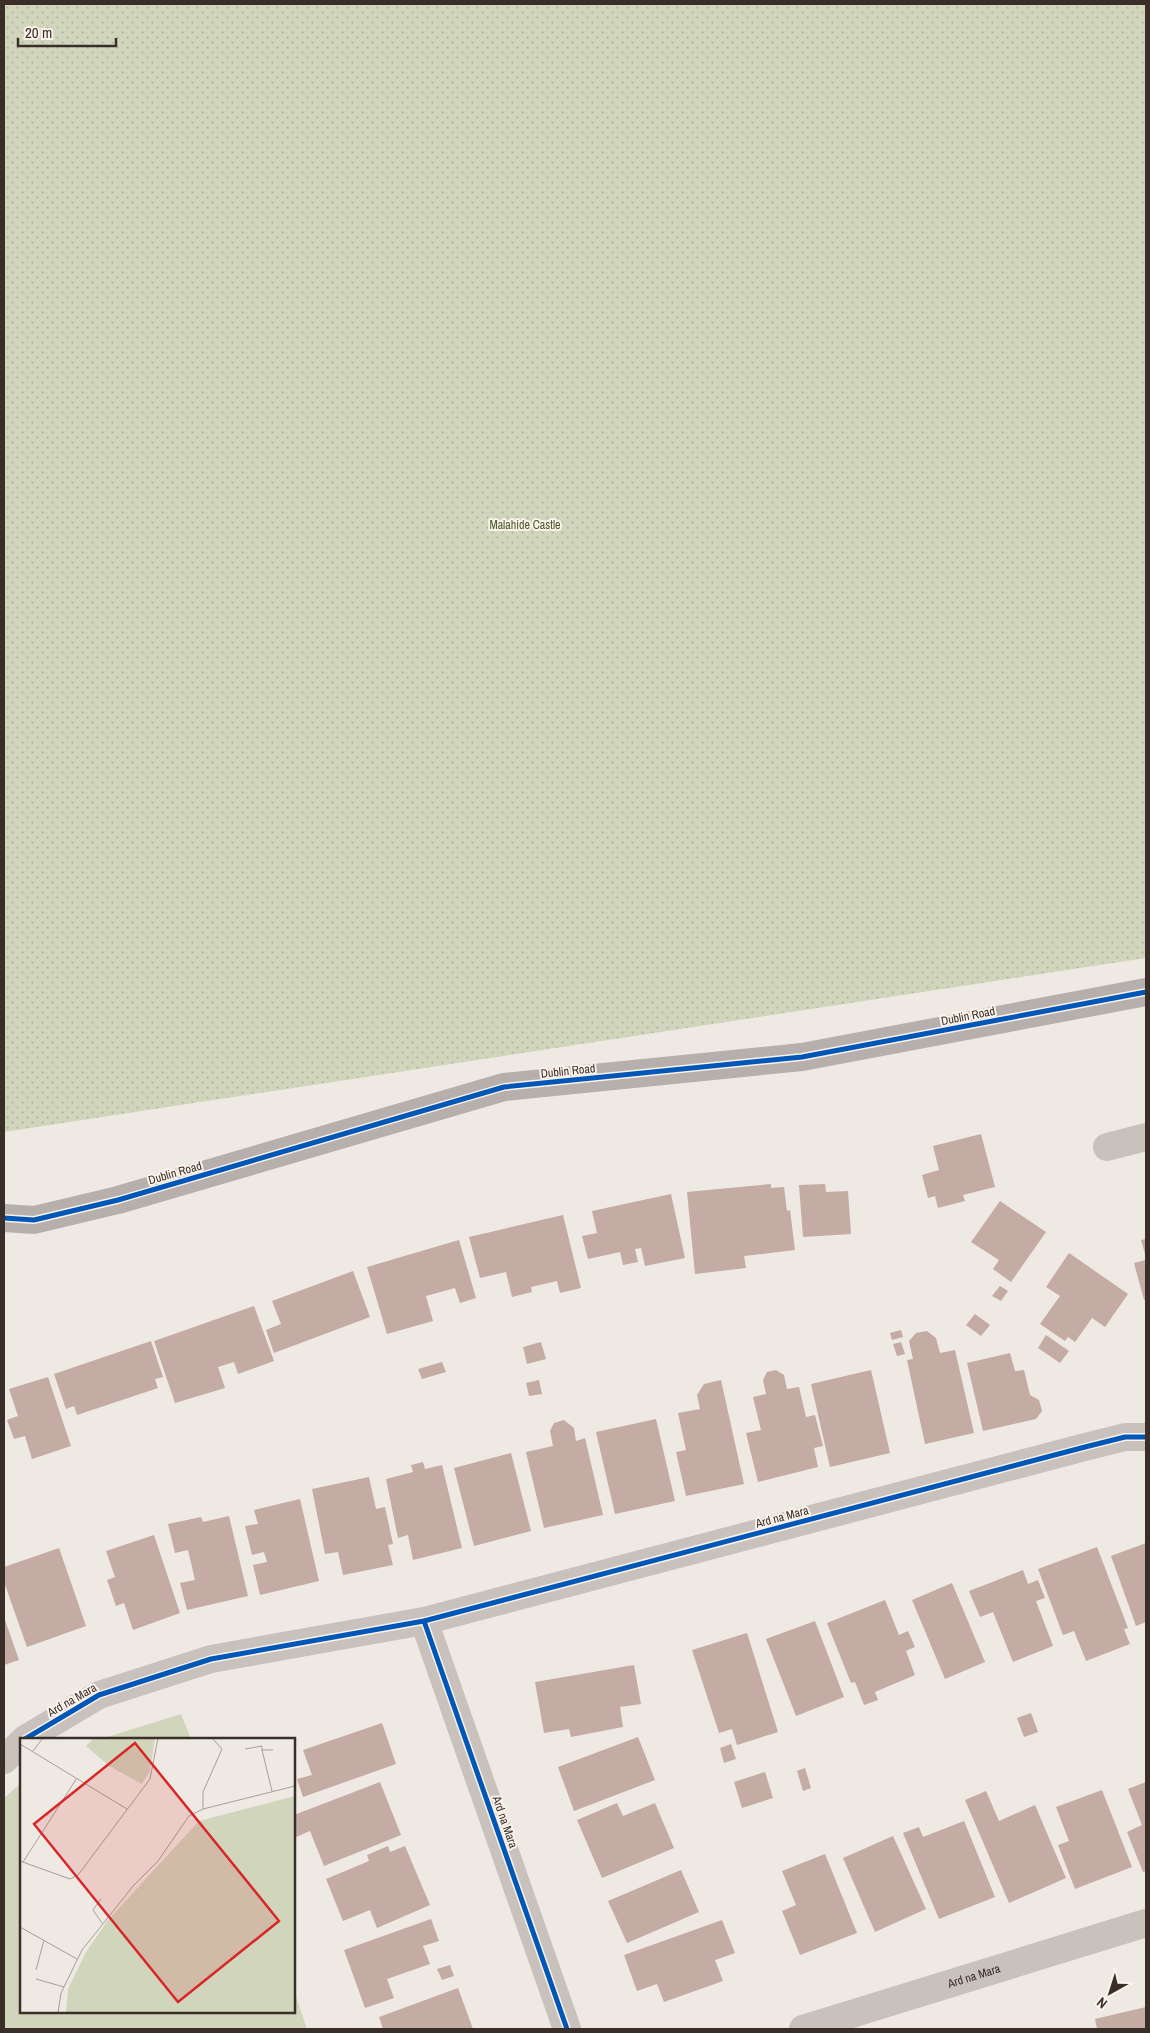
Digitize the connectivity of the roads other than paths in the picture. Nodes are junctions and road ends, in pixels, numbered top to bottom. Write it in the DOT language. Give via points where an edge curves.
graph roads {
  1 [pos="1146,992"];
  2 [pos="1146,1137"];
  3 [pos="1107,1147"];
  4 [pos="4,1218"];
  5 [pos="1146,1438"];
  6 [pos="424,1622"];
  7 [pos="27,1738"];
  8 [pos="20,1744"];
  9 [pos="4,1760"];
  10 [pos="1146,1924"];
  11 [pos="567,2029"];
  12 [pos="803,2029"];
  1 -- 4 [label="main road, Dublin Road" via="802,1057 504,1087 118,1200 34,1220"];
  2 -- 3 [label="street"];
  5 -- 6 [label="street, Ard na Mara" via="1125,1438 1085,1447"];
  6 -- 7 [label="street, Ard na Mara" via="211,1659 98,1695"];
  6 -- 11 [label="street, Ard na Mara"];
  8 -- 9 [label="street"];
  10 -- 12 [label="street, Ard na Mara"];
}
